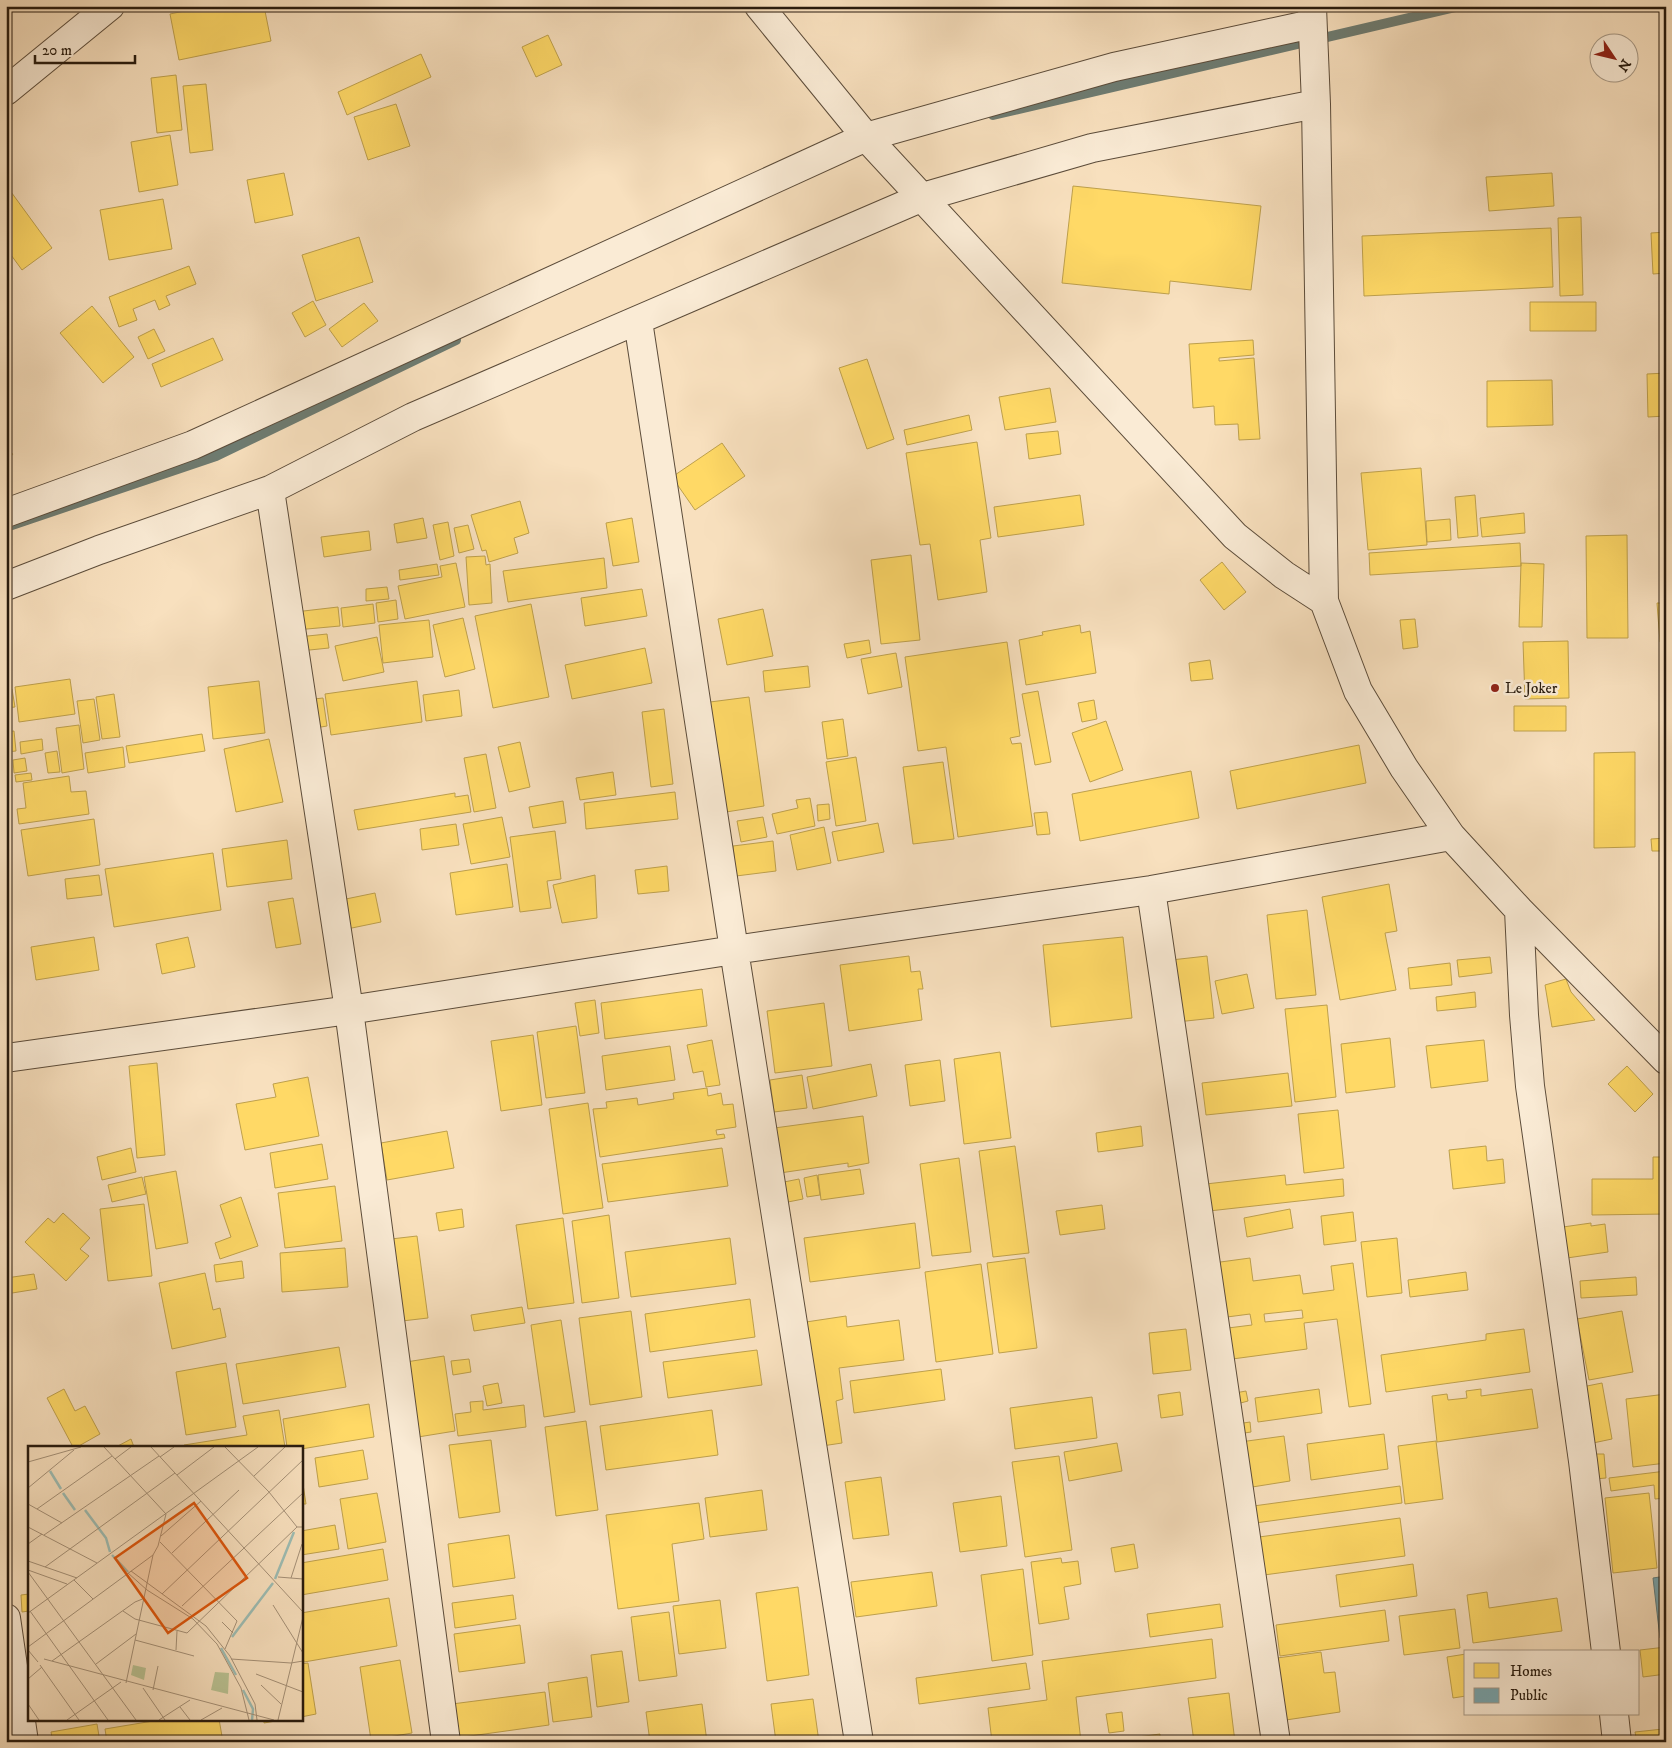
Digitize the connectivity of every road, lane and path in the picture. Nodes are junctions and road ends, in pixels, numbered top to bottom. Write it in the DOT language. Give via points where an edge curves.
graph roads {
  1 [pos="110,6"];
  2 [pos="765,9"];
  3 [pos="1312,15"];
  4 [pos="6,90"];
  5 [pos="1316,104"];
  6 [pos="866,137"];
  7 [pos="923,197"];
  8 [pos="638,321"];
  9 [pos="270,490"];
  10 [pos="6,513"];
  11 [pos="6,586"];
  12 [pos="1324,601"];
  13 [pos="1451,836"];
  14 [pos="1151,890"];
  15 [pos="1519,910"];
  16 [pos="734,950"];
  17 [pos="348,1010"];
  18 [pos="6,1058"];
  19 [pos="1666,1060"];
  20 [pos="6,1618"];
  21 [pos="1606,1650"];
  22 [pos="1614,1716"];
  23 [pos="24,1742"];
  24 [pos="446,1742"];
  25 [pos="859,1742"];
  26 [pos="1276,1742"];
  27 [pos="1618,1742"];
  1 -- 4 [label="street"];
  2 -- 6 [label="street"];
  3 -- 5 [label="street"];
  3 -- 6 [label="street"];
  5 -- 7 [label="street" via="1092,148"];
  5 -- 12 [label="street"];
  6 -- 7 [label="street"];
  6 -- 10 [label="street" via="193,445"];
  7 -- 8 [label="street"];
  7 -- 12 [label="street" via="1235,536 1284,575"];
  8 -- 9 [label="street" via="413,417"];
  8 -- 16 [label="street"];
  9 -- 11 [label="street"];
  9 -- 17 [label="street"];
  12 -- 13 [label="street" via="1358,690 1404,768"];
  13 -- 14 [label="street"];
  13 -- 15 [label="street"];
  14 -- 16 [label="street"];
  14 -- 26 [label="street"];
  15 -- 19 [label="street"];
  15 -- 21 [label="street" via="1530,1086 1583,1461"];
  16 -- 17 [label="street"];
  16 -- 25 [label="street"];
  17 -- 18 [label="street"];
  17 -- 24 [label="street"];
  20 -- 23 [label="street"];
  22 -- 27 [label="street"];
}
